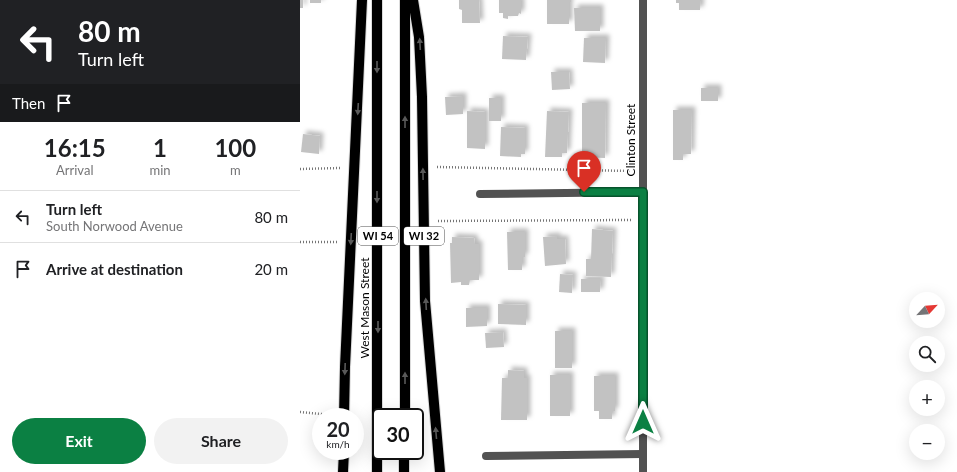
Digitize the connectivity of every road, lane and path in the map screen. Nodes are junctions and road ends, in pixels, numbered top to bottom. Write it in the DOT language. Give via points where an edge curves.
graph roads {
  1 [pos="362,0"];
  2 [pos="377,0"];
  3 [pos="405,0"];
  4 [pos="413,0"];
  5 [pos="643,0"];
  6 [pos="344,167"];
  7 [pos="434,167"];
  8 [pos="300,169"];
  9 [pos="643,171"];
  10 [pos="643,192"];
  11 [pos="480,194"];
  12 [pos="643,220"];
  13 [pos="436,221"];
  14 [pos="300,242"];
  15 [pos="342,242"];
  16 [pos="344,408"];
  17 [pos="404,408"];
  18 [pos="300,412"];
  19 [pos="312,413"];
  20 [pos="643,454"];
  21 [pos="486,456"];
  22 [pos="344,460"];
  23 [pos="404,460"];
  24 [pos="344,472"];
  25 [pos="378,472"];
  26 [pos="404,472"];
  27 [pos="440,472"];
  28 [pos="643,472"];
  1 -- 16 [label="main road, one-way"];
  2 -- 25 [label="main road, West Mason Street / WI 54, one-way"];
  17 -- 3 [label="main road, WI 54, one-way"];
  27 -- 4 [label="main road, WI 32, one-way" via="425,301 422,97 419,37"];
  5 -- 9 [label="street, Clinton Street"];
  6 -- 8 [label="path"];
  7 -- 9 [label="path"];
  9 -- 10 [label="street, Clinton Street"];
  10 -- 11 [label="street"];
  10 -- 12 [label="street, Clinton Street"];
  12 -- 13 [label="path"];
  12 -- 20 [label="street, Clinton Street"];
  14 -- 15 [label="path"];
  18 -- 19 [label="path"];
  20 -- 21 [label="street"];
  20 -- 28 [label="street, Clinton Street"];
  22 -- 24 [label="main road"];
  23 -- 26 [label="main road"];
}
